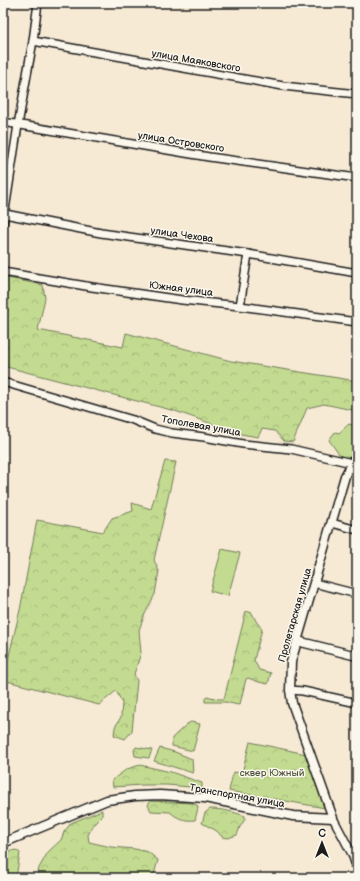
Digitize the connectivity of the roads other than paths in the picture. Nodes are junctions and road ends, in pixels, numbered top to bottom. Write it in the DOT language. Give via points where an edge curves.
graph roads {
  1 [pos="38,3"];
  2 [pos="33,41"];
  3 [pos="357,94"];
  4 [pos="3,122"];
  5 [pos="18,125"];
  6 [pos="357,178"];
  7 [pos="4,214"];
  8 [pos="3,223"];
  9 [pos="248,254"];
  10 [pos="3,272"];
  11 [pos="357,273"];
  12 [pos="240,306"];
  13 [pos="357,322"];
  14 [pos="3,382"];
  15 [pos="355,462"];
  16 [pos="332,523"];
  17 [pos="357,530"];
  18 [pos="314,583"];
  19 [pos="357,594"];
  20 [pos="297,641"];
  21 [pos="357,656"];
  22 [pos="290,690"];
  23 [pos="357,703"];
  24 [pos="333,818"];
  25 [pos="3,844"];
  26 [pos="357,870"];
  1 -- 2 [label="street"];
  2 -- 3 [label="street, улица Маяковского" via="283,86"];
  2 -- 5 [label="street"];
  4 -- 5 [label="street, улица Островского"];
  5 -- 6 [label="street, улица Островского" via="209,157"];
  5 -- 7 [label="street"];
  7 -- 8 [label="street"];
  7 -- 9 [label="street, улица Чехова" via="101,233"];
  9 -- 11 [label="street, улица Чехова"];
  9 -- 12 [label="street"];
  10 -- 12 [label="street, Южная улица" via="182,300"];
  12 -- 13 [label="street, Южная улица"];
  14 -- 15 [label="street, Тополевая улица" via="172,433"];
  15 -- 16 [label="street, Пролетарская улица" via="345,476"];
  16 -- 17 [label="street"];
  16 -- 18 [label="street, Пролетарская улица"];
  18 -- 19 [label="street"];
  18 -- 20 [label="street, Пролетарская улица"];
  20 -- 21 [label="street"];
  20 -- 22 [label="street, Пролетарская улица" via="291,662"];
  22 -- 23 [label="street"];
  22 -- 24 [label="street, Пролетарская улица"];
  24 -- 25 [label="street, Транспортная улица" via="293,816 206,798 135,796 107,800"];
  24 -- 26 [label="street, Пролетарская улица" via="352,854"];
}
